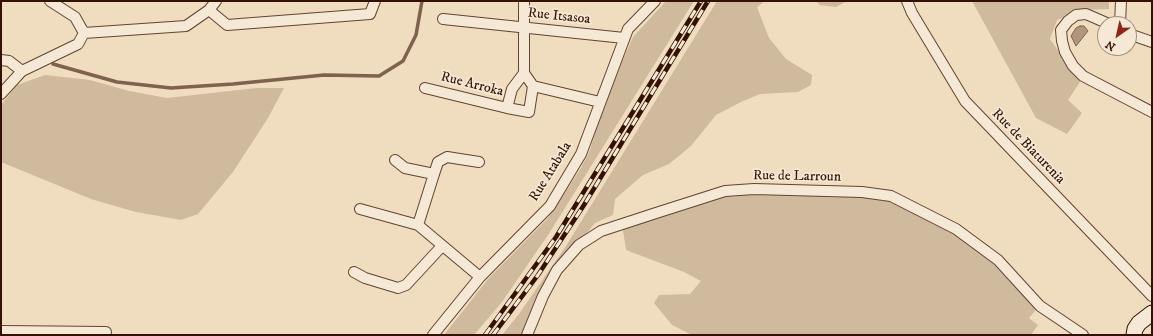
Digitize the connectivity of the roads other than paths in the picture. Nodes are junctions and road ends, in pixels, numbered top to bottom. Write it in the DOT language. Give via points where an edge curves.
graph roads {
  1 [pos="50,1"];
  2 [pos="216,1"];
  3 [pos="375,1"];
  4 [pos="524,1"];
  5 [pos="655,1"];
  6 [pos="907,1"];
  7 [pos="1121,1"];
  8 [pos="209,10"];
  9 [pos="1120,16"];
  10 [pos="443,19"];
  11 [pos="1097,19"];
  12 [pos="524,28"];
  13 [pos="84,33"];
  14 [pos="1137,37"];
  15 [pos="624,38"];
  16 [pos="1152,42"];
  17 [pos="1,60"];
  18 [pos="22,71"];
  19 [pos="524,73"];
  20 [pos="533,86"];
  21 [pos="425,88"];
  22 [pos="1,94"];
  23 [pos="600,102"];
  24 [pos="507,108"];
  25 [pos="1152,112"];
  26 [pos="395,160"];
  27 [pos="479,162"];
  28 [pos="434,174"];
  29 [pos="360,209"];
  30 [pos="418,225"];
  31 [pos="442,246"];
  32 [pos="354,272"];
  33 [pos="480,276"];
  34 [pos="1152,296"];
  35 [pos="1152,313"];
  36 [pos="1,331"];
  37 [pos="106,332"];
  38 [pos="1131,333"];
  39 [pos="434,335"];
  40 [pos="527,335"];
  41 [pos="1084,335"];
  1 -- 13 [label="street" via="75,17"];
  2 -- 8 [label="street"];
  3 -- 8 [label="street" via="370,14 228,25"];
  4 -- 12 [label="street"];
  5 -- 15 [label="street, Rue Atabala" via="628,29"];
  6 -- 34 [label="street, Rue de Biaturenia" via="965,101"];
  7 -- 9 [label="street"];
  8 -- 13 [label="street" via="186,26"];
  10 -- 12 [label="street, Rue Itsasoa"];
  11 -- 25 [label="street" via="1086,14 1076,15 1061,30 1065,52 1073,66 1083,76"];
  12 -- 15 [label="street, Rue Itsasoa"];
  12 -- 19 [label="street"];
  13 -- 18 [label="street" via="78,44"];
  14 -- 16 [label="street"];
  15 -- 23 [label="street, Rue Atabala"];
  17 -- 18 [label="street" via="9,61"];
  18 -- 22 [label="street"];
  19 -- 20 [label="street"];
  19 -- 24 [label="street, Rue Arroka" via="512,89"];
  20 -- 23 [label="street"];
  20 -- 24 [label="street" via="529,112"];
  21 -- 24 [label="street, Rue Arroka"];
  23 -- 33 [label="street, Rue Atabala" via="581,154 550,206"];
  26 -- 28 [label="street" via="405,168"];
  27 -- 28 [label="street" via="447,157 438,162"];
  28 -- 30 [label="street"];
  29 -- 30 [label="street"];
  30 -- 31 [label="street"];
  31 -- 32 [label="street" via="406,285 398,288"];
  31 -- 33 [label="street"];
  33 -- 39 [label="street, Rue Atabala"];
  35 -- 38 [label="main road" via="1139,322"];
  36 -- 37 [label="street"];
  40 -- 41 [label="street, Rue de Larroun" via="543,296 579,245 601,231 656,213 725,191 754,189 862,192 891,196 956,229 998,260 1040,306"];
}
